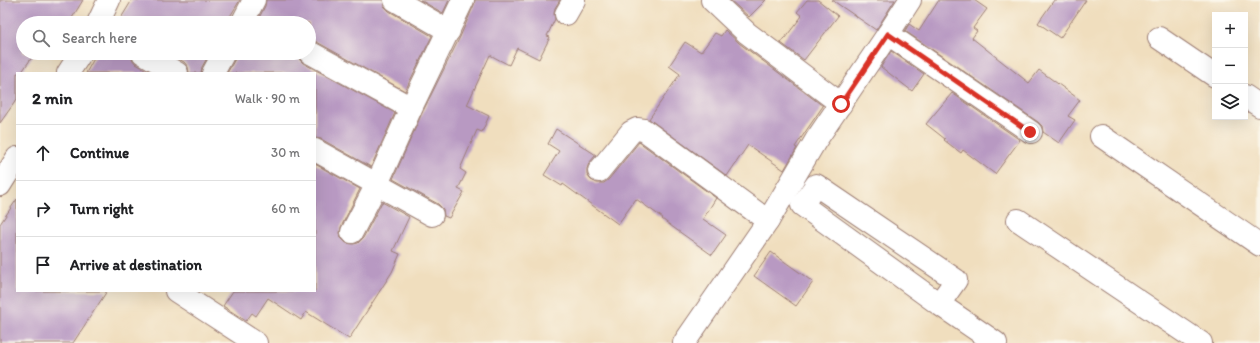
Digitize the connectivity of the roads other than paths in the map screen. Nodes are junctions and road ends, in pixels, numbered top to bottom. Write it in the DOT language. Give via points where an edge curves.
graph roads {
  1 [pos="109,0"];
  2 [pos="396,0"];
  3 [pos="463,0"];
  4 [pos="712,0"];
  5 [pos="910,0"];
  6 [pos="101,16"];
  7 [pos="449,31"];
  8 [pos="888,34"];
  9 [pos="1159,38"];
  10 [pos="316,56"];
  11 [pos="76,60"];
  12 [pos="155,60"];
  13 [pos="220,60"];
  14 [pos="69,72"];
  15 [pos="175,72"];
  16 [pos="214,72"];
  17 [pos="1212,74"];
  18 [pos="1248,98"];
  19 [pos="841,104"];
  20 [pos="1260,106"];
  21 [pos="411,108"];
  22 [pos="1030,132"];
  23 [pos="1101,136"];
  24 [pos="316,151"];
  25 [pos="16,161"];
  26 [pos="599,170"];
  27 [pos="8,182"];
  28 [pos="377,184"];
  29 [pos="432,215"];
  30 [pos="1018,220"];
  31 [pos="768,221"];
  32 [pos="352,232"];
  33 [pos="1260,245"];
  34 [pos="178,292"];
  35 [pos="939,304"];
  36 [pos="256,343"];
  37 [pos="684,343"];
  38 [pos="996,343"];
  39 [pos="1200,343"];
  1 -- 6 [label="street"];
  2 -- 7 [label="street"];
  3 -- 7 [label="street"];
  4 -- 19 [label="street" via="747,33"];
  5 -- 8 [label="street"];
  7 -- 21 [label="street"];
  8 -- 19 [label="street"];
  8 -- 22 [label="street"];
  9 -- 17 [label="street"];
  10 -- 21 [label="street"];
  11 -- 14 [label="street"];
  12 -- 15 [label="street"];
  13 -- 16 [label="street"];
  18 -- 20 [label="street"];
  19 -- 31 [label="street" via="816,140"];
  21 -- 28 [label="street"];
  23 -- 33 [label="street"];
  24 -- 28 [label="street"];
  25 -- 27 [label="street"];
  26 -- 31 [label="street" via="631,132 636,129 644,130"];
  28 -- 29 [label="street"];
  28 -- 32 [label="street"];
  30 -- 39 [label="street"];
  31 -- 37 [label="street"];
  34 -- 36 [label="street"];
  35 -- 35 [label="street" via="956,280 816,185 802,205"];
  35 -- 38 [label="street"];
}
